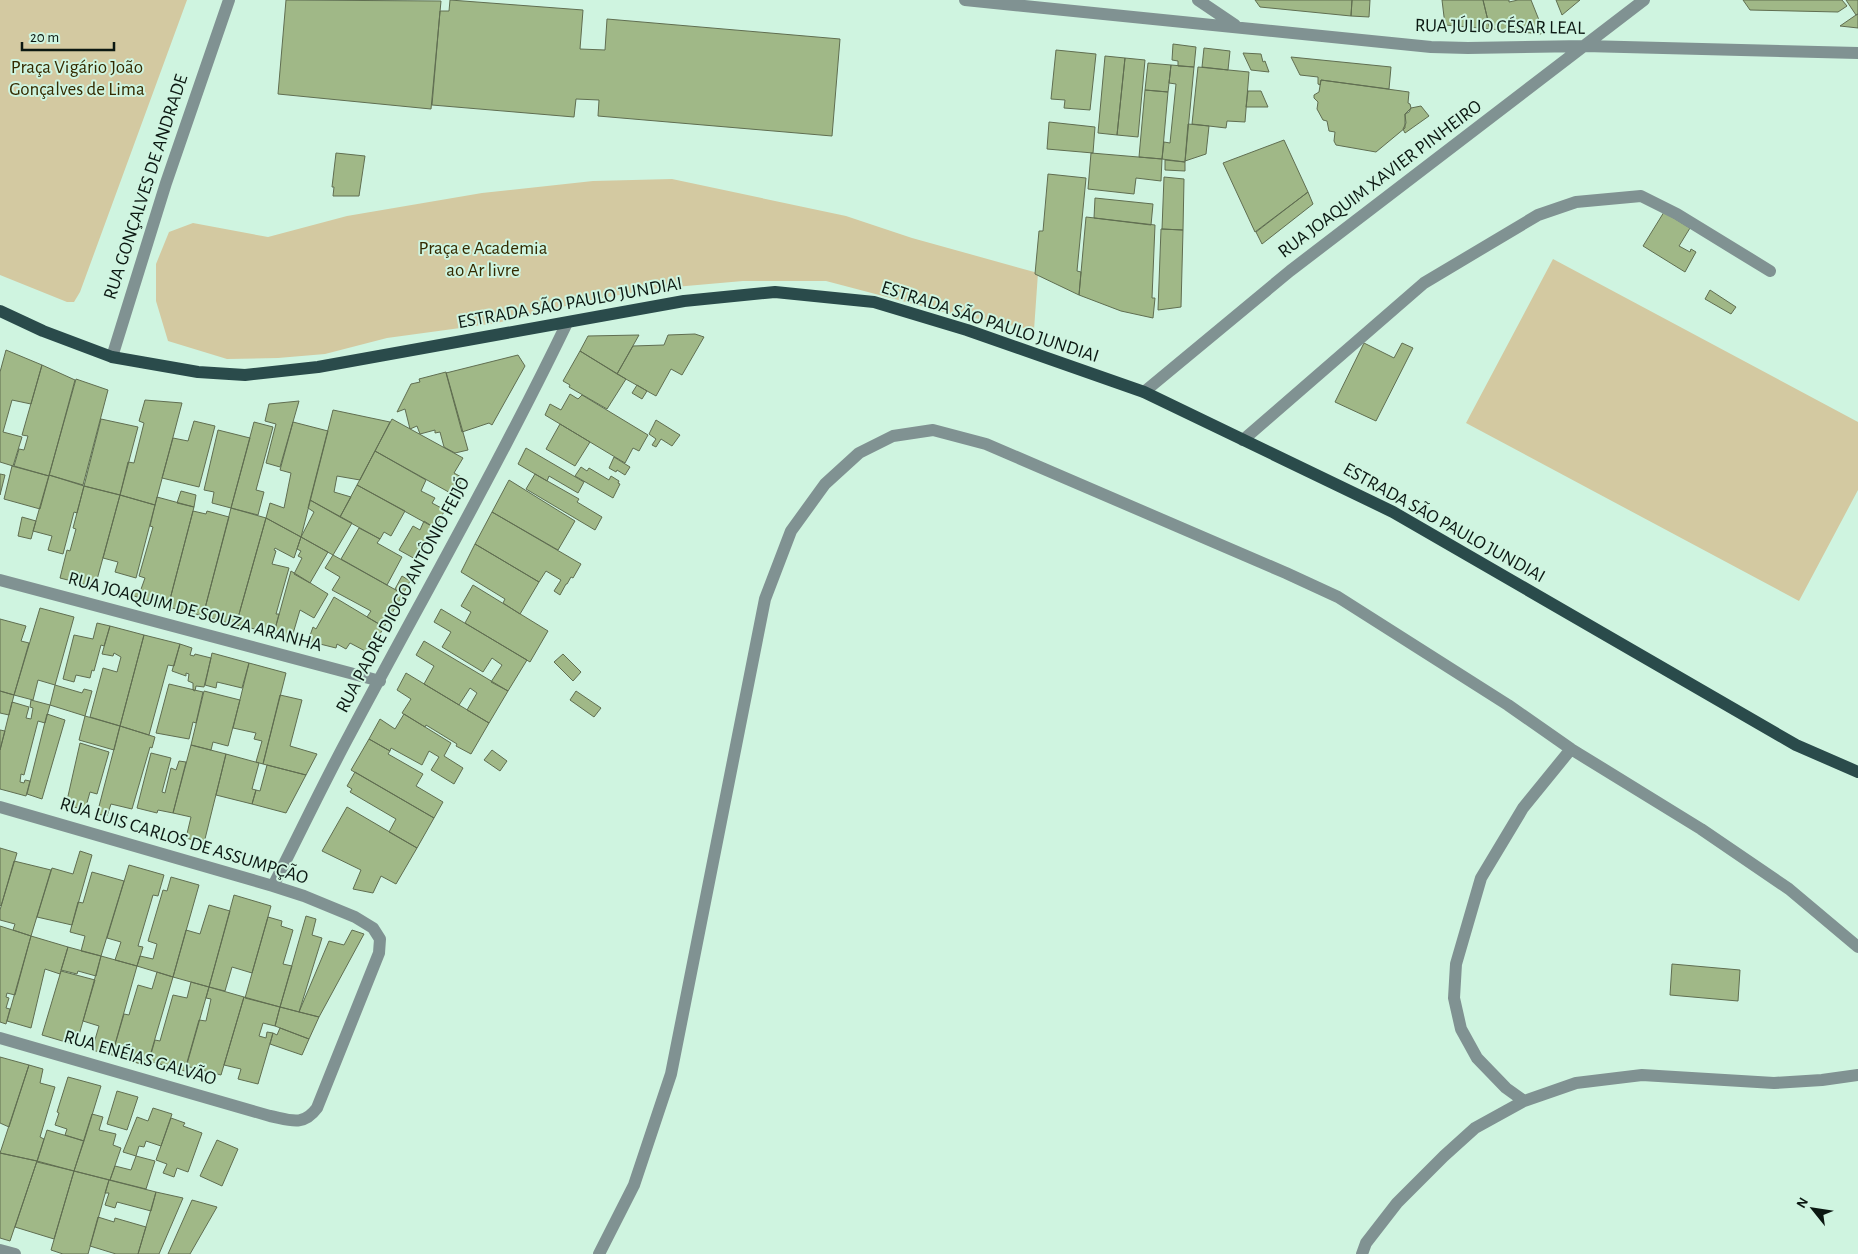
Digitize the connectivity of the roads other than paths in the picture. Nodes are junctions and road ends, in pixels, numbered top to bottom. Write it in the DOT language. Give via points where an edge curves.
graph roads {
  1 [pos="229,0"];
  2 [pos="965,0"];
  3 [pos="1198,0"];
  4 [pos="1644,0"];
  5 [pos="1237,26"];
  6 [pos="1584,46"];
  7 [pos="1858,53"];
  8 [pos="1770,271"];
  9 [pos="0,311"];
  10 [pos="567,323"];
  11 [pos="112,357"];
  12 [pos="1144,392"];
  13 [pos="1243,440"];
  14 [pos="0,580"];
  15 [pos="380,681"];
  16 [pos="1571,749"];
  17 [pos="1858,772"];
  18 [pos="0,807"];
  19 [pos="273,886"];
  20 [pos="1858,947"];
  21 [pos="0,1038"];
  22 [pos="1858,1076"];
  23 [pos="1524,1101"];
  24 [pos="270,1116"];
  25 [pos="0,1250"];
  26 [pos="15,1254"];
  27 [pos="599,1254"];
  28 [pos="1362,1254"];
  1 -- 11 [label="street, RUA GONÇALVES DE ANDRADE" via="172,165"];
  2 -- 5 [label="street, RUA JÚLIO CÉSAR LEAL"];
  3 -- 5 [label="street"];
  4 -- 6 [label="street, RUA JOAQUIM XAVIER PINHEIRO"];
  5 -- 6 [label="street, RUA JÚLIO CÉSAR LEAL" via="1431,47"];
  6 -- 7 [label="street, RUA JÚLIO CÉSAR LEAL"];
  6 -- 12 [label="street, RUA JOAQUIM XAVIER PINHEIRO" via="1290,271"];
  8 -- 13 [label="street" via="1677,214 1641,196 1576,202 1538,215 1424,283"];
  9 -- 11 [label="main road, ESTRADA SÃO PAULO JUNDIAI"];
  10 -- 11 [label="main road, ESTRADA SÃO PAULO JUNDIAI" via="318,367 245,375 198,372"];
  10 -- 12 [label="main road, ESTRADA SÃO PAULO JUNDIAI" via="684,300 775,292 874,302 967,330"];
  10 -- 15 [label="street, RUA PADRE DIOGO ANTÔNIO FEIJÓ"];
  12 -- 13 [label="main road, ESTRADA SÃO PAULO JUNDIAI"];
  13 -- 17 [label="main road, ESTRADA SÃO PAULO JUNDIAI" via="1393,512 1796,746"];
  14 -- 15 [label="street, RUA JOAQUIM DE SOUZA ARANHA"];
  15 -- 19 [label="street, RUA PADRE DIOGO ANTÔNIO FEIJÓ"];
  16 -- 20 [label="street" via="1701,828 1789,889"];
  16 -- 23 [label="street" via="1523,808 1481,878 1456,964 1454,998 1461,1029 1477,1058 1506,1088"];
  16 -- 27 [label="street" via="1338,597 986,444 932,430 893,436 859,453 825,484 791,531 765,598 671,1074 634,1185"];
  18 -- 19 [label="street, RUA LUIS CARLOS DE ASSUMPÇÃO"];
  19 -- 24 [label="street, RUA LUIS CARLOS DE ASSUMPÇÃO" via="355,917 373,928 380,939 379,953 317,1108 303,1120"];
  21 -- 24 [label="street, RUA ENÉIAS GALVÃO"];
  22 -- 23 [label="street" via="1774,1083 1642,1075 1576,1083"];
  23 -- 28 [label="street" via="1475,1128 1444,1156 1397,1202 1366,1243"];
  25 -- 26 [label="street"];
}
